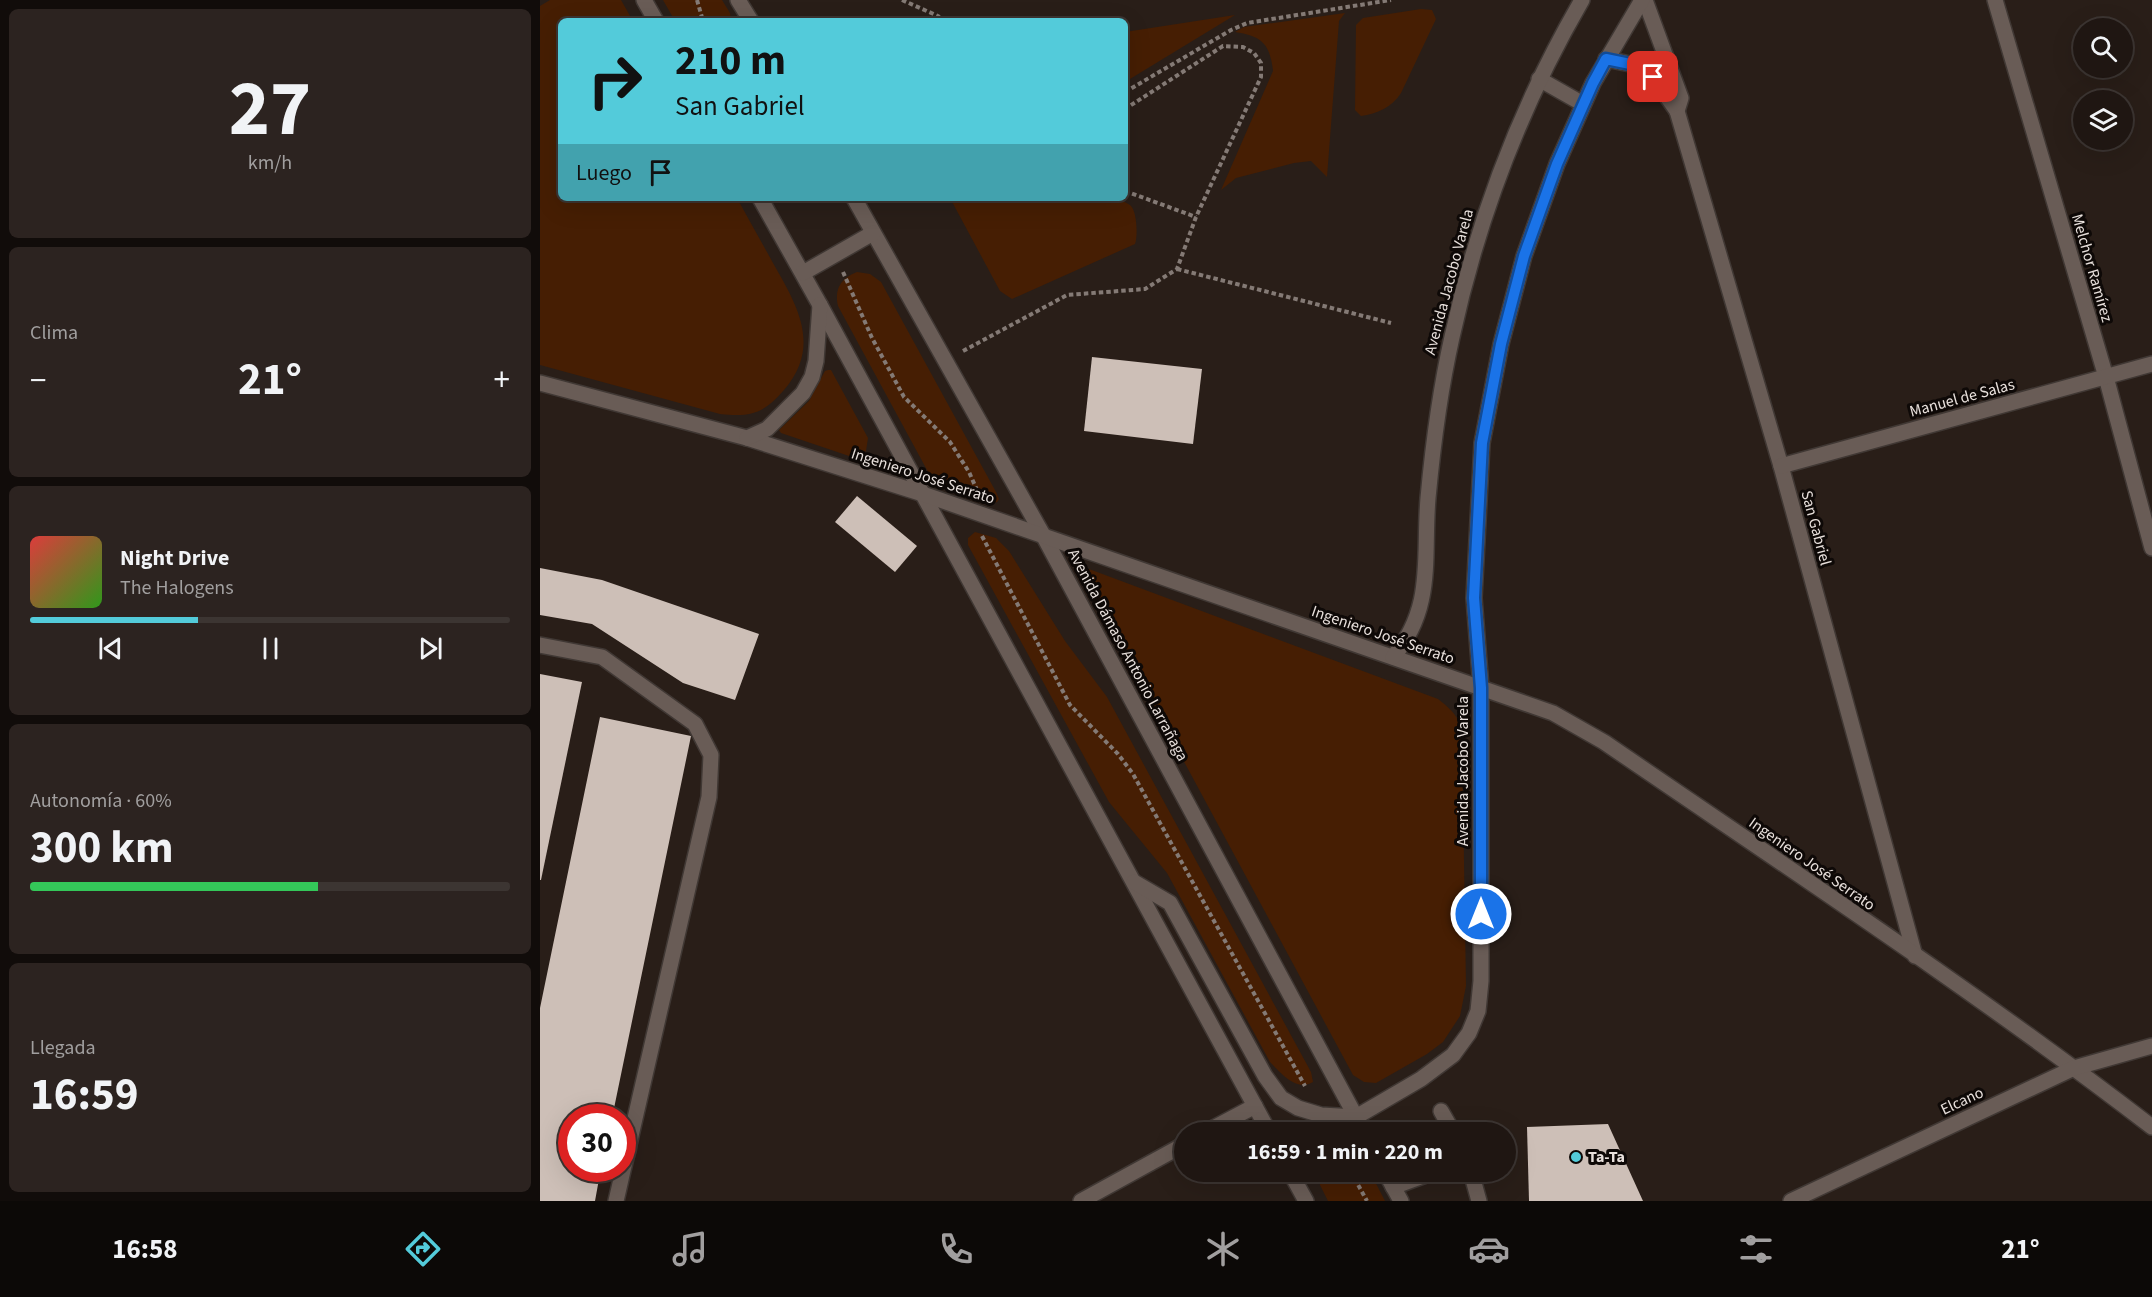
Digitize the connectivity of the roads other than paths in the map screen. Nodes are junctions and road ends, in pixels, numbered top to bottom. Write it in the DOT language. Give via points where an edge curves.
graph roads {
  1 [pos="644,0"];
  2 [pos="738,0"];
  3 [pos="1582,0"];
  4 [pos="1644,0"];
  5 [pos="1995,0"];
  6 [pos="654,18"];
  7 [pos="749,18"];
  8 [pos="1606,59"];
  9 [pos="1539,79"];
  10 [pos="1583,104"];
  11 [pos="1677,111"];
  12 [pos="762,201"];
  13 [pos="856,201"];
  14 [pos="873,233"];
  15 [pos="803,273"];
  16 [pos="820,304"];
  17 [pos="2152,364"];
  18 [pos="2106,377"];
  19 [pos="540,383"];
  20 [pos="747,438"];
  21 [pos="1781,466"];
  22 [pos="923,494"];
  23 [pos="1043,535"];
  24 [pos="2152,548"];
  25 [pos="540,645"];
  26 [pos="1393,657"];
  27 [pos="1481,688"];
  28 [pos="1134,882"];
  29 [pos="1915,956"];
  30 [pos="2152,1046"];
  31 [pos="2074,1068"];
  32 [pos="1255,1106"];
  33 [pos="1441,1111"];
  34 [pos="1356,1117"];
  35 [pos="1225,1122"];
  36 [pos="1264,1122"];
  37 [pos="1359,1122"];
  38 [pos="1447,1122"];
  39 [pos="2152,1127"];
  40 [pos="1174,1150"];
  41 [pos="1295,1182"];
  42 [pos="1300,1182"];
  43 [pos="1417,1182"];
  44 [pos="1474,1182"];
  45 [pos="1298,1187"];
  46 [pos="1397,1194"];
  47 [pos="616,1201"];
  48 [pos="1081,1201"];
  49 [pos="1306,1201"];
  50 [pos="1479,1201"];
  51 [pos="1791,1201"];
  1 -- 6 [label="street"];
  2 -- 7 [label="street"];
  3 -- 9 [label="street, Avenida Jacobo Varela"];
  4 -- 8 [label="street, Avenida Jacobo Varela"];
  4 -- 11 [label="street, San Gabriel" via="1682,98"];
  5 -- 18 [label="street, Melchor Ramírez"];
  8 -- 10 [label="street, Avenida Jacobo Varela"];
  8 -- 11 [label="street, San Gabriel" via="1635,65 1653,77"];
  9 -- 10 [label="street"];
  9 -- 26 [label="street, Avenida Jacobo Varela" via="1484,217 1452,335 1434,435 1425,579 1416,620 1407,641"];
  10 -- 27 [label="street, Avenida Jacobo Varela" via="1524,256 1482,443 1474,598"];
  11 -- 21 [label="street, San Gabriel"];
  12 -- 15 [label="street"];
  13 -- 14 [label="street, Avenida Dámaso Antonio Larrañaga"];
  14 -- 15 [label="street"];
  14 -- 23 [label="street, Avenida Dámaso Antonio Larrañaga"];
  15 -- 16 [label="street"];
  16 -- 20 [label="street" via="812,377 803,393 767,429"];
  16 -- 22 [label="street"];
  17 -- 18 [label="street, Manuel de Salas"];
  18 -- 21 [label="street, Manuel de Salas"];
  18 -- 24 [label="street, Melchor Ramírez"];
  19 -- 20 [label="street, Ingeniero José Serrato"];
  20 -- 22 [label="street, Ingeniero José Serrato"];
  21 -- 29 [label="street, San Gabriel"];
  22 -- 23 [label="street, Ingeniero José Serrato"];
  22 -- 28 [label="street"];
  23 -- 26 [label="street, Ingeniero José Serrato"];
  23 -- 34 [label="street, Avenida Dámaso Antonio Larrañaga"];
  25 -- 47 [label="street" via="602,657 695,724 711,755 709,797"];
  26 -- 27 [label="street, Ingeniero José Serrato"];
  27 -- 29 [label="street, Ingeniero José Serrato" via="1553,713 1604,742"];
  27 -- 34 [label="street, Avenida Jacobo Varela" via="1478,1011 1469,1033 1453,1055"];
  28 -- 32 [label="street"];
  28 -- 34 [label="street" via="1170,903 1265,1076 1281,1098 1321,1115"];
  29 -- 31 [label="street, Ingeniero José Serrato"];
  30 -- 31 [label="street, Elcano"];
  31 -- 39 [label="street, Ingeniero José Serrato"];
  31 -- 51 [label="street, Elcano"];
  32 -- 35 [label="street"];
  32 -- 36 [label="street"];
  33 -- 38 [label="street"];
  34 -- 37 [label="street, Avenida Dámaso Antonio Larrañaga"];
  40 -- 48 [label="street"];
  41 -- 45 [label="street"];
  42 -- 45 [label="street"];
  43 -- 46 [label="street"];
  44 -- 50 [label="street"];
  45 -- 49 [label="street"];
}
